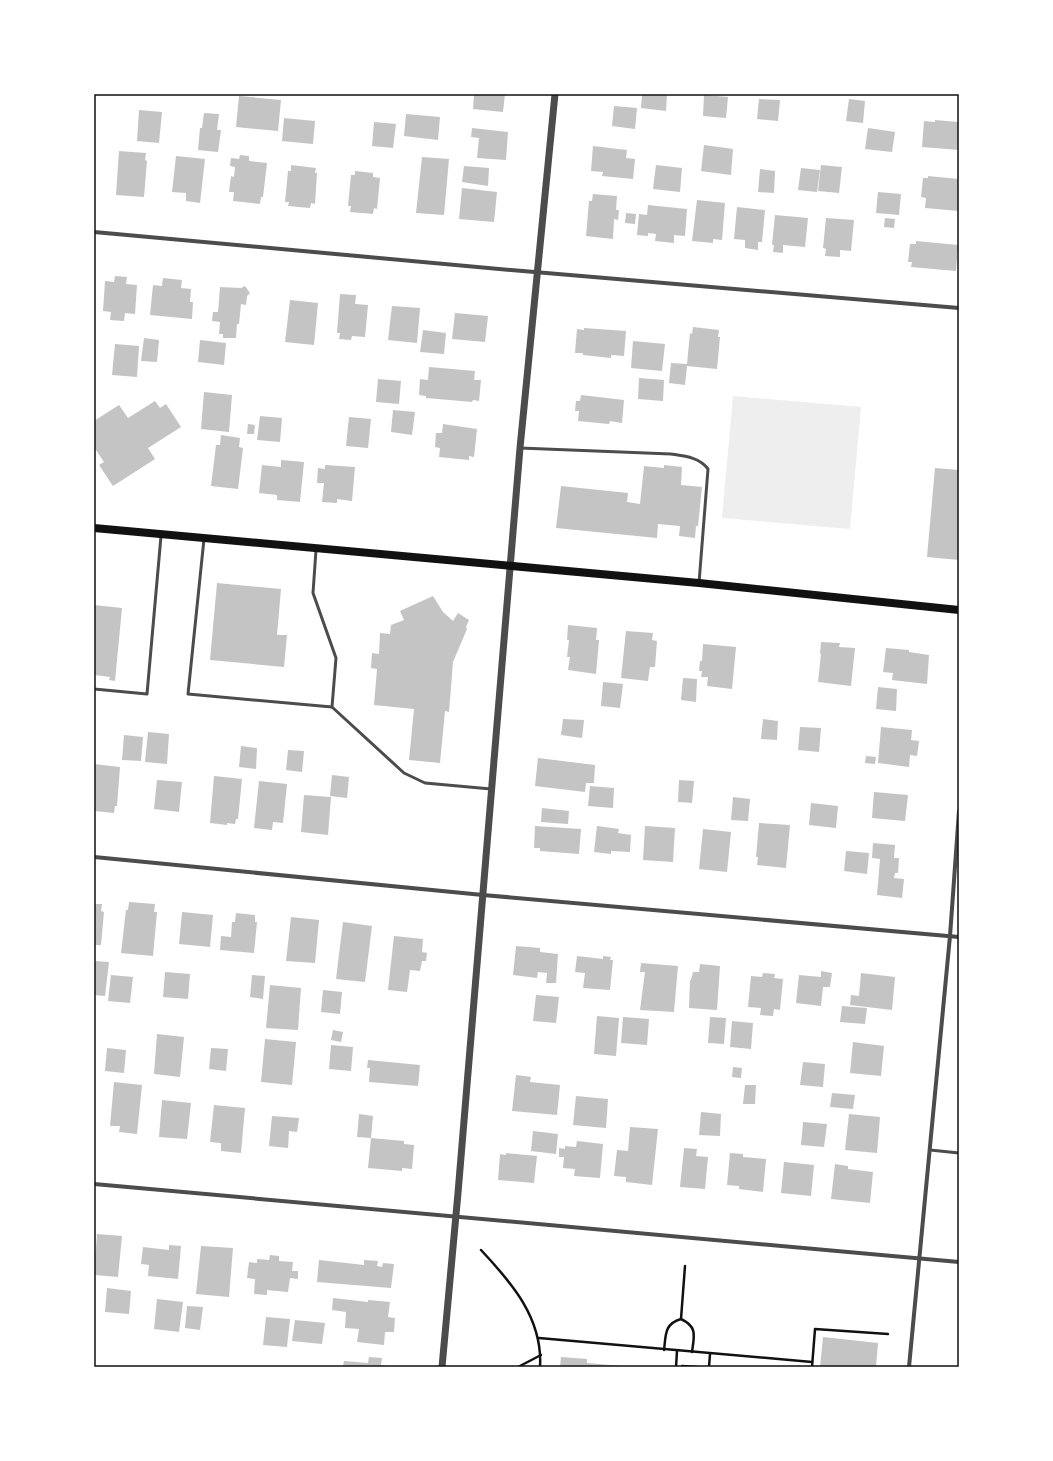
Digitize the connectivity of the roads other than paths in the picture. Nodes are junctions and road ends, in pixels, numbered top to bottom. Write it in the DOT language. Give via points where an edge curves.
graph roads {
  1 [pos="556,94"];
  2 [pos="94,232"];
  3 [pos="538,272"];
  4 [pos="959,308"];
  5 [pos="520,448"];
  6 [pos="94,528"];
  7 [pos="161,534"];
  8 [pos="204,538"];
  9 [pos="316,548"];
  10 [pos="510,566"];
  11 [pos="699,583"];
  12 [pos="959,610"];
  13 [pos="94,689"];
  14 [pos="332,707"];
  15 [pos="491,789"];
  16 [pos="959,811"];
  17 [pos="94,857"];
  18 [pos="483,895"];
  19 [pos="950,936"];
  20 [pos="959,937"];
  21 [pos="930,1150"];
  22 [pos="959,1153"];
  23 [pos="94,1184"];
  24 [pos="456,1216"];
  25 [pos="919,1259"];
  26 [pos="959,1262"];
  27 [pos="442,1367"];
  28 [pos="909,1367"];
  1 -- 3 [label="street"];
  2 -- 3 [label="street"];
  3 -- 4 [label="street"];
  3 -- 5 [label="street"];
  5 -- 10 [label="street"];
  5 -- 11 [label="lane" via="671,454 704,463 708,469"];
  6 -- 7 [label="main road"];
  7 -- 8 [label="main road"];
  7 -- 13 [label="lane" via="147,694"];
  8 -- 9 [label="main road"];
  8 -- 14 [label="lane" via="188,694"];
  9 -- 10 [label="main road"];
  9 -- 14 [label="lane" via="313,593 336,658"];
  10 -- 11 [label="main road"];
  10 -- 15 [label="street"];
  11 -- 12 [label="main road"];
  14 -- 15 [label="lane" via="404,773 425,783"];
  15 -- 18 [label="street"];
  16 -- 19 [label="street"];
  17 -- 18 [label="street"];
  18 -- 19 [label="street"];
  18 -- 24 [label="street"];
  19 -- 20 [label="street"];
  19 -- 21 [label="street"];
  21 -- 22 [label="lane"];
  21 -- 25 [label="street"];
  23 -- 24 [label="street"];
  24 -- 25 [label="street"];
  24 -- 27 [label="street"];
  25 -- 26 [label="street"];
  25 -- 28 [label="street"];
}
